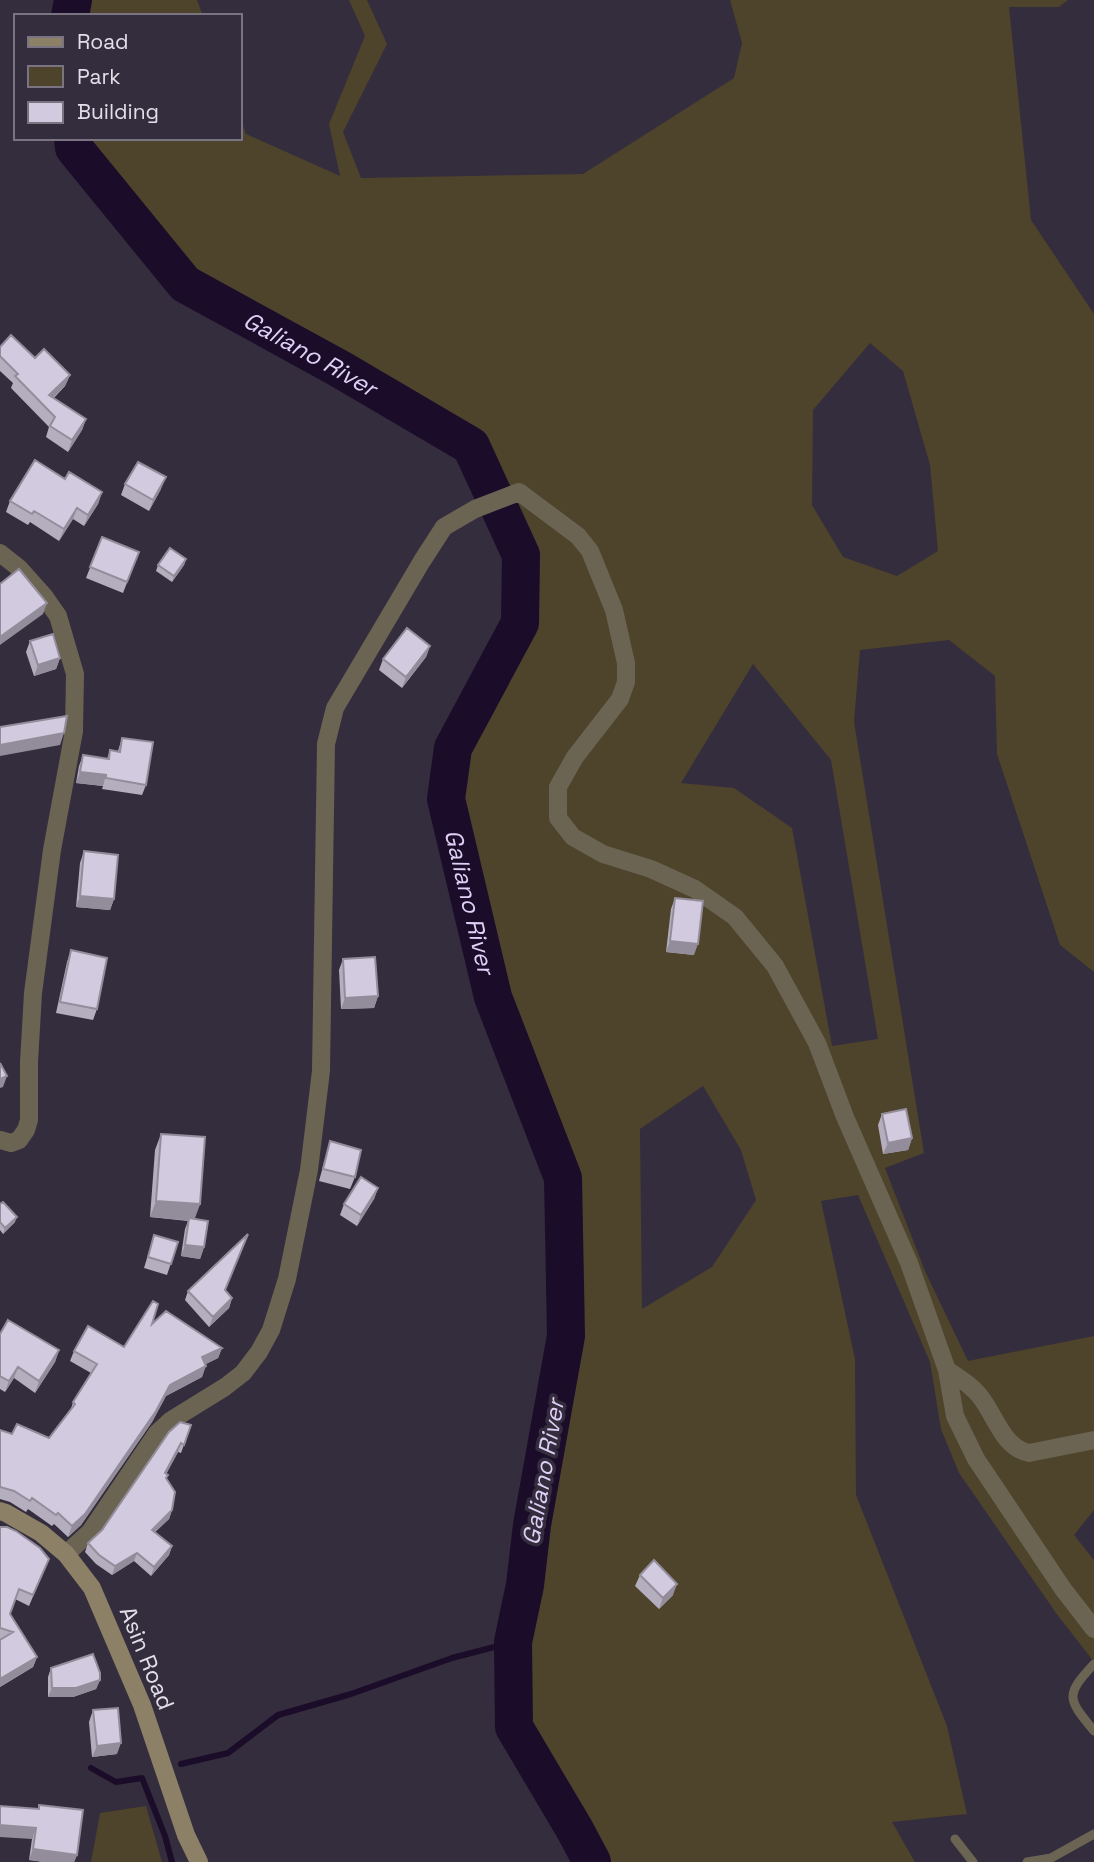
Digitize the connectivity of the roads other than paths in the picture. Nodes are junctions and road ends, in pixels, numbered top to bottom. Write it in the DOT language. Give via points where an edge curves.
graph roads {
  1 [pos="0,553"];
  2 [pos="0,1140"];
  3 [pos="947,1370"];
  4 [pos="1094,1440"];
  5 [pos="0,1511"];
  6 [pos="66,1554"];
  7 [pos="1094,1629"];
  8 [pos="1094,1664"];
  9 [pos="1094,1731"];
  10 [pos="1094,1834"];
  11 [pos="955,1839"];
  12 [pos="1052,1860"];
  13 [pos="199,1862"];
  14 [pos="974,1862"];
  15 [pos="1027,1862"];
  1 -- 2 [label="street" via="19,568 58,616 75,686 74,731 33,993 29,1120 19,1140"];
  3 -- 4 [label="street" via="982,1397 1010,1444 1020,1452"];
  3 -- 6 [label="street" via="909,1262 817,1043 775,966 735,917 695,889 603,854 573,837 558,817 558,787 620,699 626,663 614,610 590,551 578,536 519,492 444,527 335,708 326,744 321,1070 309,1170 287,1279 271,1330 243,1373 157,1433 90,1532"];
  3 -- 7 [label="street" via="955,1416 976,1459"];
  5 -- 6 [label="main road, Asin Road" via="41,1533"];
  6 -- 13 [label="main road, Asin Road" via="92,1588 142,1705"];
  8 -- 9 [label="lane" via="1076,1683 1072,1697"];
  10 -- 12 [label="lane"];
  11 -- 14 [label="lane"];
  12 -- 15 [label="lane"];
}
